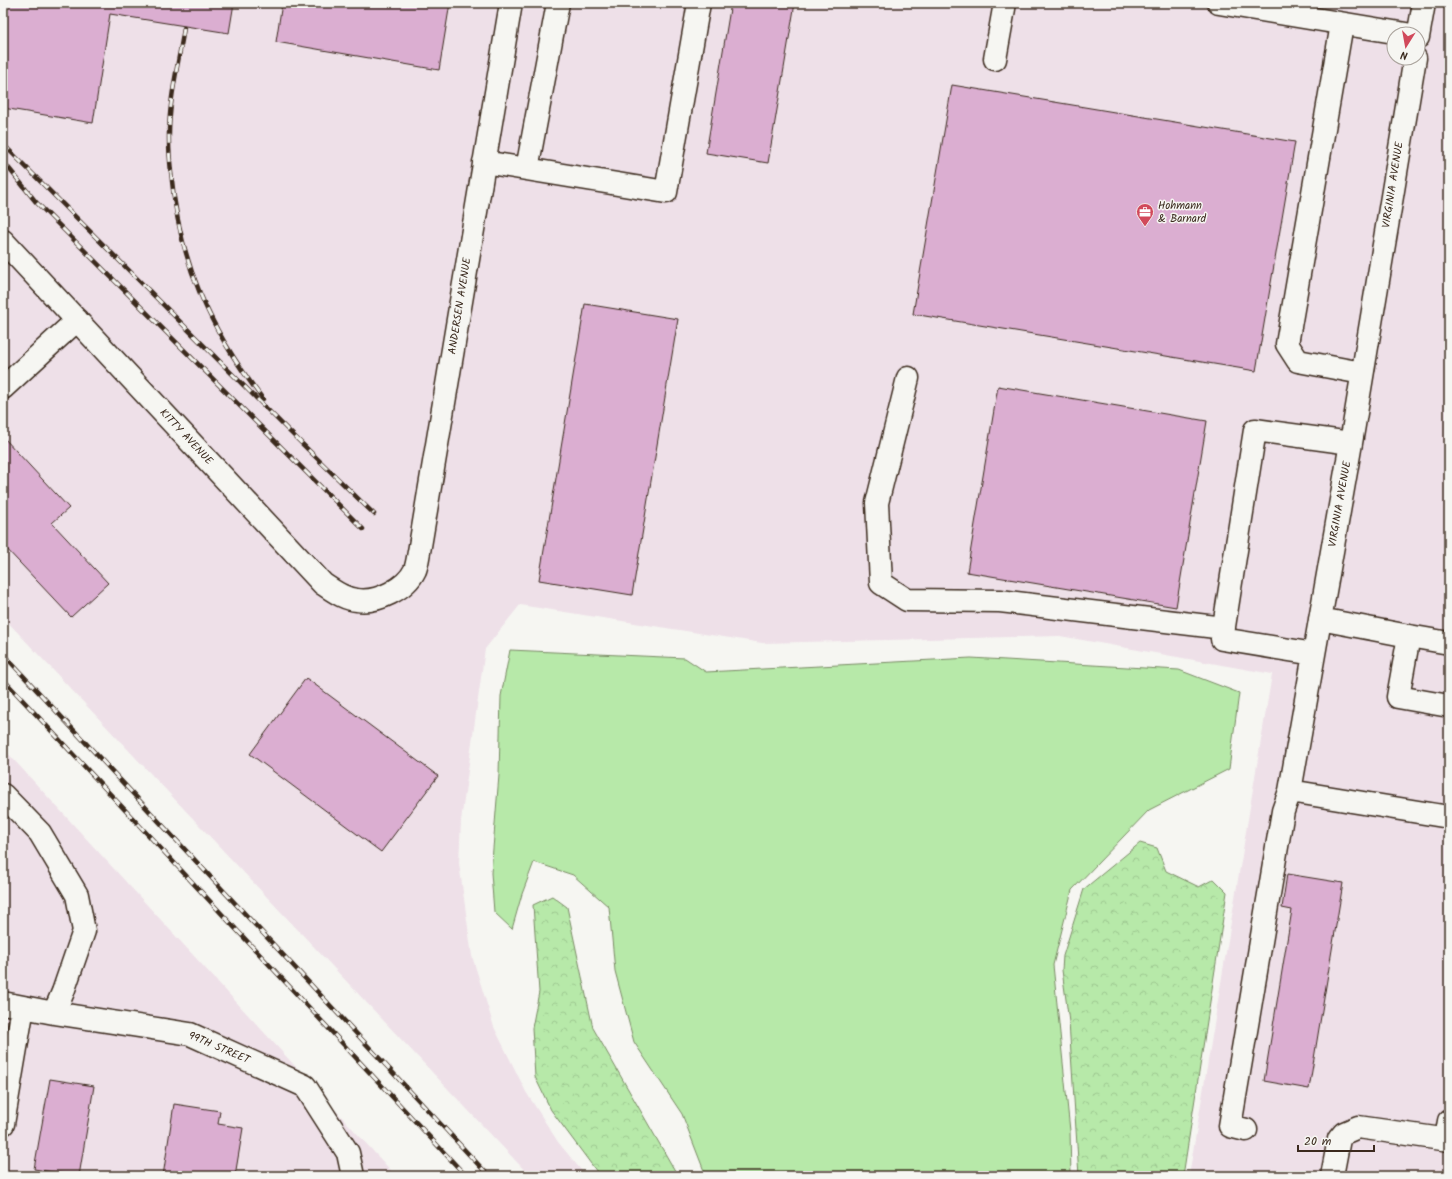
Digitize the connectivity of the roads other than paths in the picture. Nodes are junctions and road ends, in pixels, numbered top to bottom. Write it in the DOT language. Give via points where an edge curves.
graph roads {
  1 [pos="510,3"];
  2 [pos="558,3"];
  3 [pos="699,3"];
  4 [pos="1005,3"];
  5 [pos="1219,3"];
  6 [pos="1424,3"];
  7 [pos="1342,24"];
  8 [pos="1420,26"];
  9 [pos="1386,31"];
  10 [pos="995,59"];
  11 [pos="1413,66"];
  12 [pos="484,162"];
  13 [pos="527,169"];
  14 [pos="4,246"];
  15 [pos="77,320"];
  16 [pos="1362,372"];
  17 [pos="908,378"];
  18 [pos="3,388"];
  19 [pos="1351,443"];
  20 [pos="386,595"];
  21 [pos="1320,619"];
  22 [pos="1224,628"];
  23 [pos="1409,636"];
  24 [pos="1449,643"];
  25 [pos="1314,654"];
  26 [pos="1449,706"];
  27 [pos="1290,791"];
  28 [pos="3,795"];
  29 [pos="1449,818"];
  30 [pos="13,1005"];
  31 [pos="54,1013"];
  32 [pos="3,1124"];
  33 [pos="1246,1130"];
  34 [pos="1448,1133"];
  35 [pos="353,1176"];
  36 [pos="1332,1176"];
  1 -- 12 [label="street, ANDERSEN AVENUE"];
  2 -- 13 [label="street"];
  3 -- 13 [label="street" via="666,192"];
  4 -- 10 [label="street"];
  5 -- 7 [label="street"];
  6 -- 8 [label="street"];
  7 -- 9 [label="street"];
  7 -- 16 [label="street" via="1286,344 1298,361"];
  11 -- 16 [label="street, VIRGINIA AVENUE"];
  12 -- 13 [label="street"];
  12 -- 20 [label="street, ANDERSEN AVENUE" via="415,570 405,584"];
  14 -- 15 [label="street, KITTY AVENUE"];
  15 -- 18 [label="street"];
  15 -- 20 [label="street, KITTY AVENUE" via="323,584 339,595 357,600"];
  16 -- 19 [label="street, VIRGINIA AVENUE"];
  17 -- 22 [label="street" via="878,503 881,583 908,600 1000,601"];
  19 -- 21 [label="street, VIRGINIA AVENUE"];
  19 -- 22 [label="street" via="1255,430"];
  21 -- 23 [label="street"];
  21 -- 25 [label="street, VIRGINIA AVENUE"];
  22 -- 25 [label="street" via="1222,639"];
  23 -- 24 [label="street"];
  23 -- 26 [label="street" via="1398,697"];
  25 -- 27 [label="street, VIRGINIA AVENUE"];
  27 -- 29 [label="street"];
  27 -- 33 [label="street, VIRGINIA AVENUE" via="1283,811 1230,1126"];
  28 -- 31 [label="street" via="40,833 77,895 84,931"];
  30 -- 31 [label="street, 99TH STREET"];
  30 -- 32 [label="street"];
  31 -- 35 [label="street, 99TH STREET" via="190,1034 305,1086 348,1153"];
  34 -- 36 [label="street" via="1358,1127 1344,1133 1339,1139"];
}
